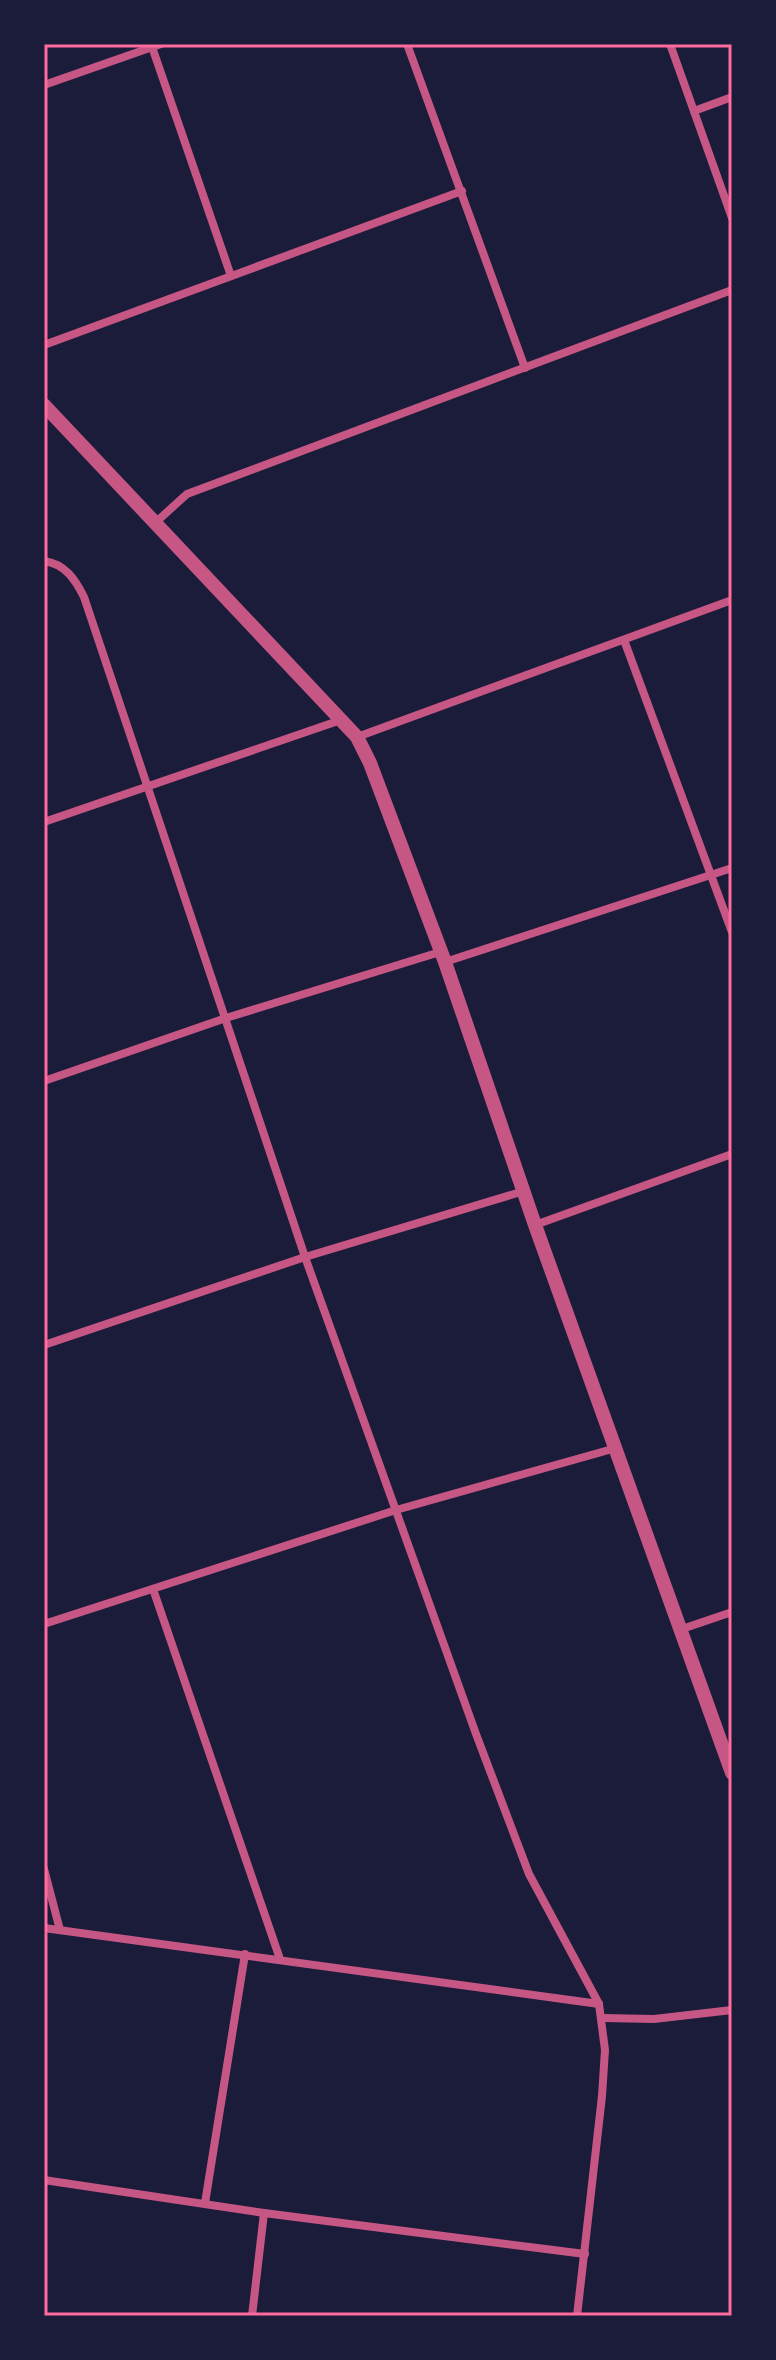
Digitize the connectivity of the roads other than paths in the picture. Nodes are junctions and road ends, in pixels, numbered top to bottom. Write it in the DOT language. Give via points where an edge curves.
graph roads {
  1 [pos="407,44"];
  2 [pos="670,44"];
  3 [pos="155,45"];
  4 [pos="44,85"];
  5 [pos="732,97"];
  6 [pos="694,111"];
  7 [pos="462,191"];
  8 [pos="732,218"];
  9 [pos="231,276"];
  10 [pos="732,290"];
  11 [pos="44,345"];
  12 [pos="525,368"];
  13 [pos="44,405"];
  14 [pos="155,523"];
  15 [pos="44,561"];
  16 [pos="732,600"];
  17 [pos="624,640"];
  18 [pos="341,720"];
  19 [pos="357,737"];
  20 [pos="147,786"];
  21 [pos="44,822"];
  22 [pos="732,868"];
  23 [pos="711,874"];
  24 [pos="732,932"];
  25 [pos="442,957"];
  26 [pos="226,1018"];
  27 [pos="44,1081"];
  28 [pos="732,1154"];
  29 [pos="524,1191"];
  30 [pos="535,1225"];
  31 [pos="305,1257"];
  32 [pos="44,1345"];
  33 [pos="617,1448"];
  34 [pos="396,1510"];
  35 [pos="153,1589"];
  36 [pos="732,1612"];
  37 [pos="44,1624"];
  38 [pos="682,1629"];
  39 [pos="732,1773"];
  40 [pos="44,1869"];
  41 [pos="44,1928"];
  42 [pos="60,1930"];
  43 [pos="245,1954"];
  44 [pos="280,1959"];
  45 [pos="599,2004"];
  46 [pos="732,2010"];
  47 [pos="603,2018"];
  48 [pos="44,2180"];
  49 [pos="205,2203"];
  50 [pos="264,2213"];
  51 [pos="585,2254"];
  52 [pos="252,2316"];
  53 [pos="577,2316"];
  1 -- 7 [label="street"];
  2 -- 6 [label="street"];
  3 -- 4 [label="street"];
  3 -- 9 [label="street"];
  5 -- 6 [label="street"];
  6 -- 8 [label="street"];
  7 -- 9 [label="street"];
  7 -- 12 [label="street"];
  9 -- 11 [label="street"];
  10 -- 12 [label="street"];
  12 -- 14 [label="street" via="187,494"];
  13 -- 14 [label="street"];
  14 -- 18 [label="street"];
  15 -- 20 [label="street" via="67,572 84,597"];
  16 -- 17 [label="street"];
  17 -- 19 [label="street"];
  17 -- 23 [label="street"];
  18 -- 19 [label="street"];
  18 -- 20 [label="street"];
  19 -- 25 [label="street"];
  20 -- 21 [label="street"];
  20 -- 26 [label="street"];
  22 -- 23 [label="street"];
  23 -- 24 [label="street"];
  23 -- 25 [label="street"];
  25 -- 26 [label="street"];
  25 -- 29 [label="street"];
  26 -- 27 [label="street"];
  26 -- 31 [label="street"];
  28 -- 30 [label="street"];
  29 -- 30 [label="street"];
  29 -- 31 [label="street"];
  30 -- 33 [label="street"];
  31 -- 32 [label="street"];
  31 -- 34 [label="street"];
  33 -- 34 [label="street"];
  33 -- 38 [label="street"];
  34 -- 35 [label="street"];
  34 -- 45 [label="street" via="529,1874"];
  35 -- 37 [label="street"];
  35 -- 44 [label="street"];
  36 -- 38 [label="street"];
  38 -- 39 [label="street"];
  40 -- 42 [label="street"];
  41 -- 42 [label="street"];
  42 -- 43 [label="street"];
  43 -- 44 [label="street"];
  43 -- 49 [label="street"];
  44 -- 45 [label="street"];
  45 -- 47 [label="street"];
  46 -- 47 [label="street" via="654,2019"];
  47 -- 51 [label="street" via="602,2096"];
  48 -- 49 [label="street"];
  49 -- 50 [label="street"];
  50 -- 51 [label="street"];
  50 -- 52 [label="street"];
  51 -- 53 [label="street"];
}
